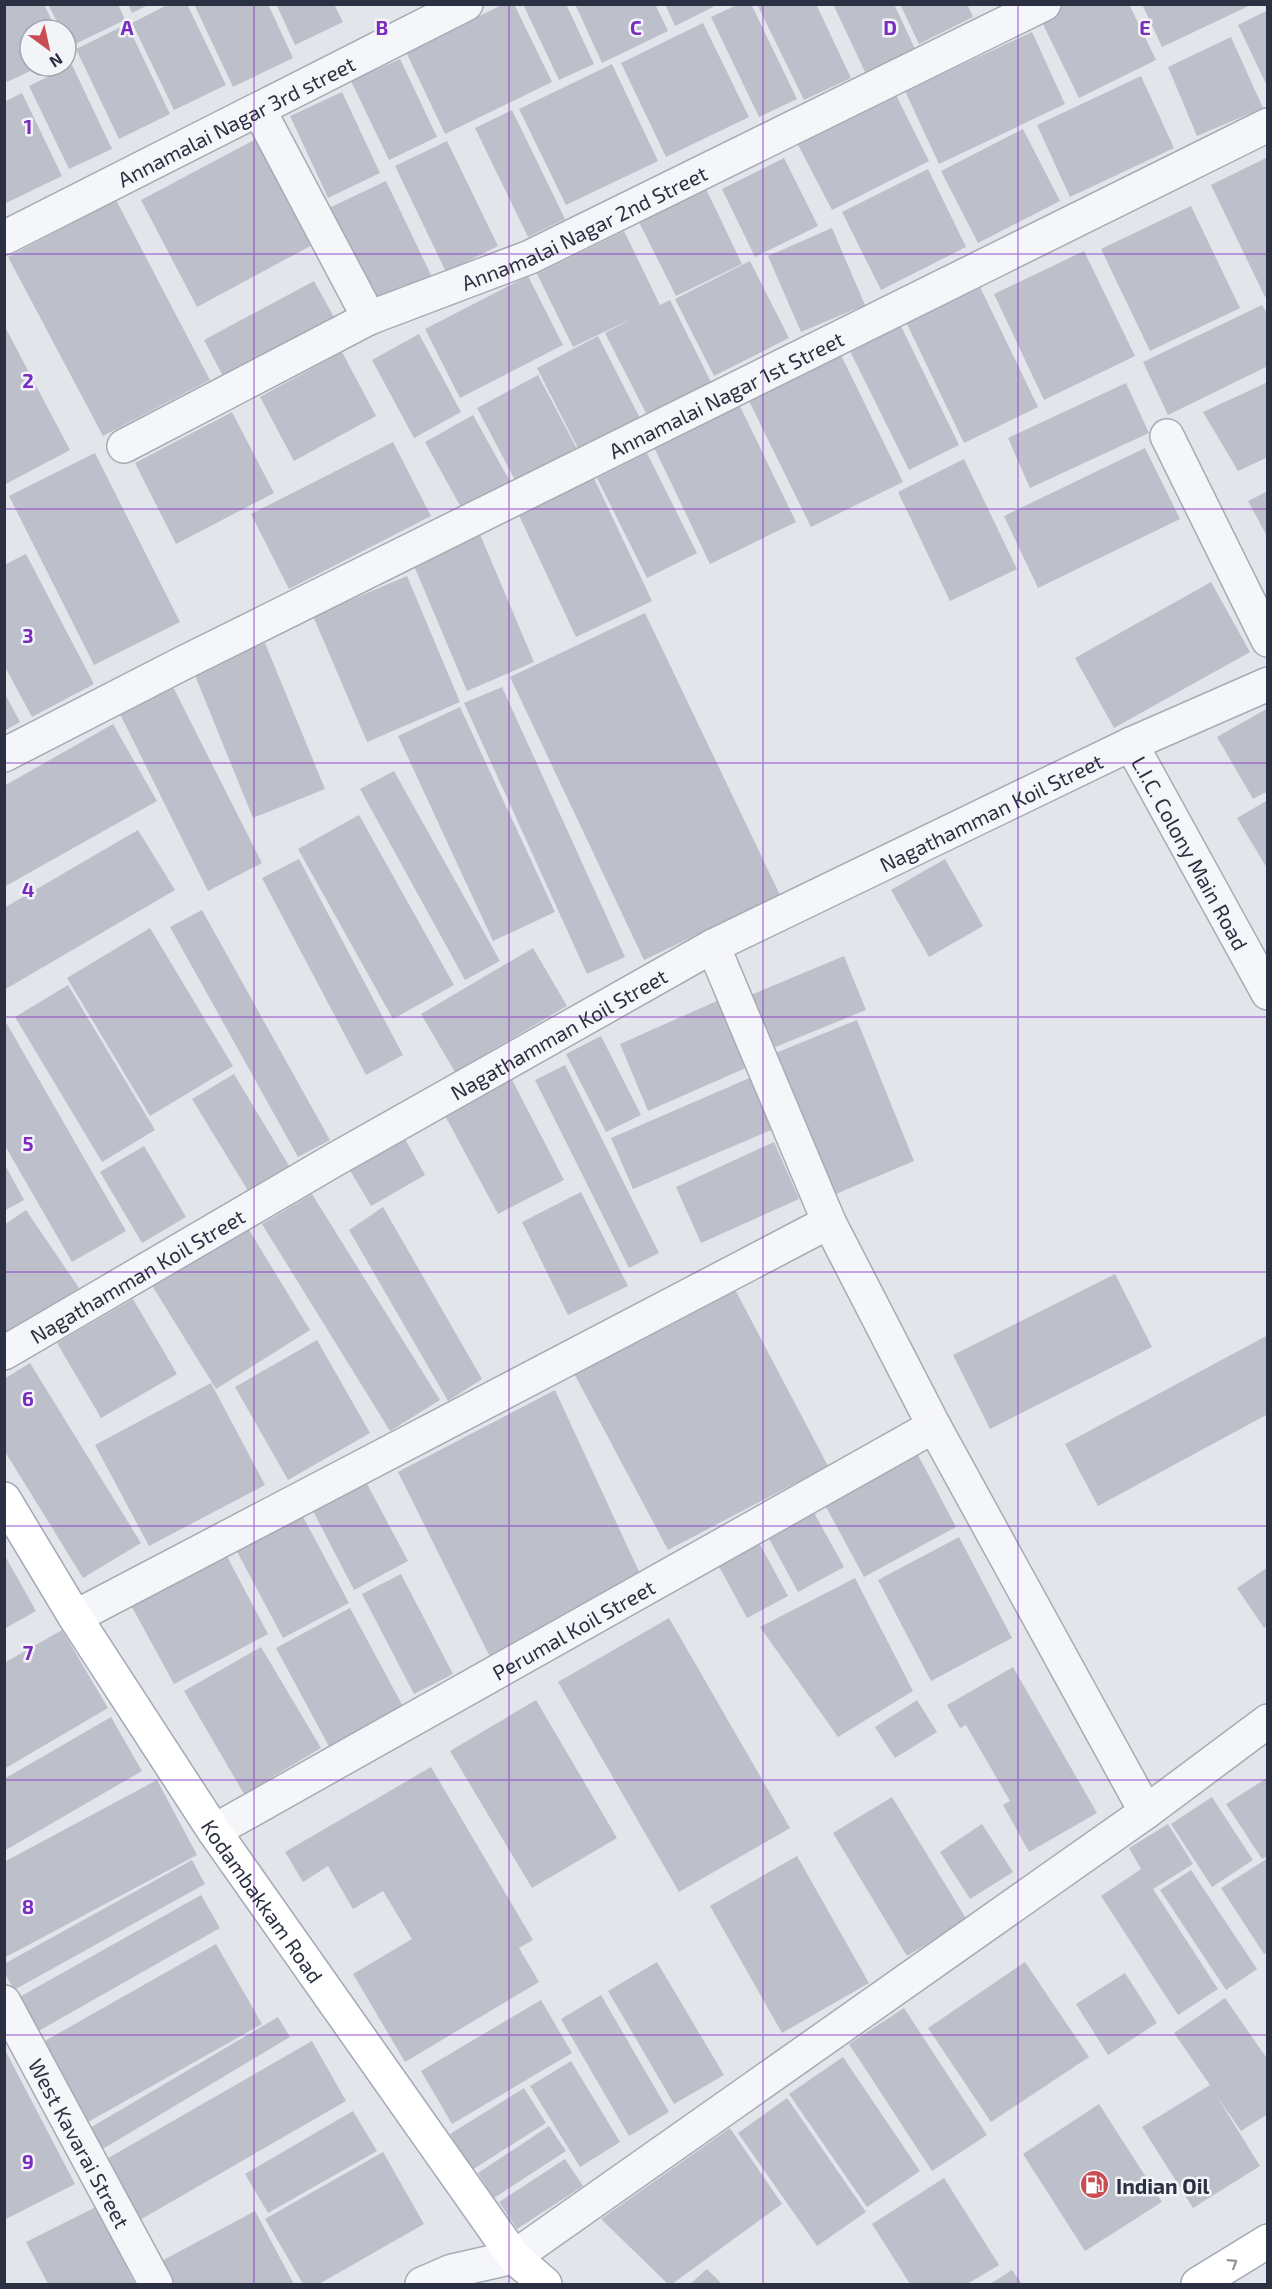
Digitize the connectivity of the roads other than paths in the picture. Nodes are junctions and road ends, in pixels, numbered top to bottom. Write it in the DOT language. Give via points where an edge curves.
graph roads {
  1 [pos="466,4"];
  2 [pos="1044,4"];
  3 [pos="258,110"];
  4 [pos="1268,125"];
  5 [pos="4,237"];
  6 [pos="369,318"];
  7 [pos="1167,436"];
  8 [pos="124,446"];
  9 [pos="1268,640"];
  10 [pos="1268,684"];
  11 [pos="1131,744"];
  12 [pos="4,755"];
  13 [pos="713,946"];
  14 [pos="1268,993"];
  15 [pos="829,1222"];
  16 [pos="4,1353"];
  17 [pos="934,1426"];
  18 [pos="4,1499"];
  19 [pos="75,1617"];
  20 [pos="1268,1721"];
  21 [pos="1146,1812"];
  22 [pos="214,1831"];
  23 [pos="4,2001"];
  24 [pos="1268,2241"];
  25 [pos="514,2257"];
  26 [pos="156,2284"];
  27 [pos="422,2284"];
  28 [pos="545,2284"];
  29 [pos="1198,2284"];
  1 -- 3 [label="street, Annamalai Nagar 3rd street"];
  2 -- 6 [label="street, Annamalai Nagar 2nd Street" via="530,257"];
  3 -- 5 [label="street, Annamalai Nagar 3rd street"];
  3 -- 6 [label="street"];
  4 -- 12 [label="street, Annamalai Nagar 1st Street"];
  6 -- 8 [label="street, Annamalai Nagar 2nd Street"];
  7 -- 9 [label="street"];
  10 -- 11 [label="street, Nagathamman Koil Street"];
  11 -- 13 [label="street, Nagathamman Koil Street"];
  11 -- 14 [label="street, L.I.C. Colony Main Road"];
  13 -- 15 [label="street"];
  13 -- 16 [label="street, Nagathamman Koil Street" via="334,1160"];
  15 -- 17 [label="street"];
  15 -- 19 [label="street"];
  17 -- 21 [label="street"];
  17 -- 22 [label="street, Perumal Koil Street"];
  18 -- 19 [label="main road, Kodambakkam Road"];
  19 -- 22 [label="main road, Kodambakkam Road"];
  20 -- 21 [label="street"];
  21 -- 25 [label="street"];
  22 -- 25 [label="main road, Kodambakkam Road"];
  23 -- 26 [label="street, West Kavarai Street"];
  29 -- 24 [label="main road, one-way"];
  25 -- 27 [label="street" via="452,2271"];
  25 -- 28 [label="main road, Kodambakkam Road"];
}
